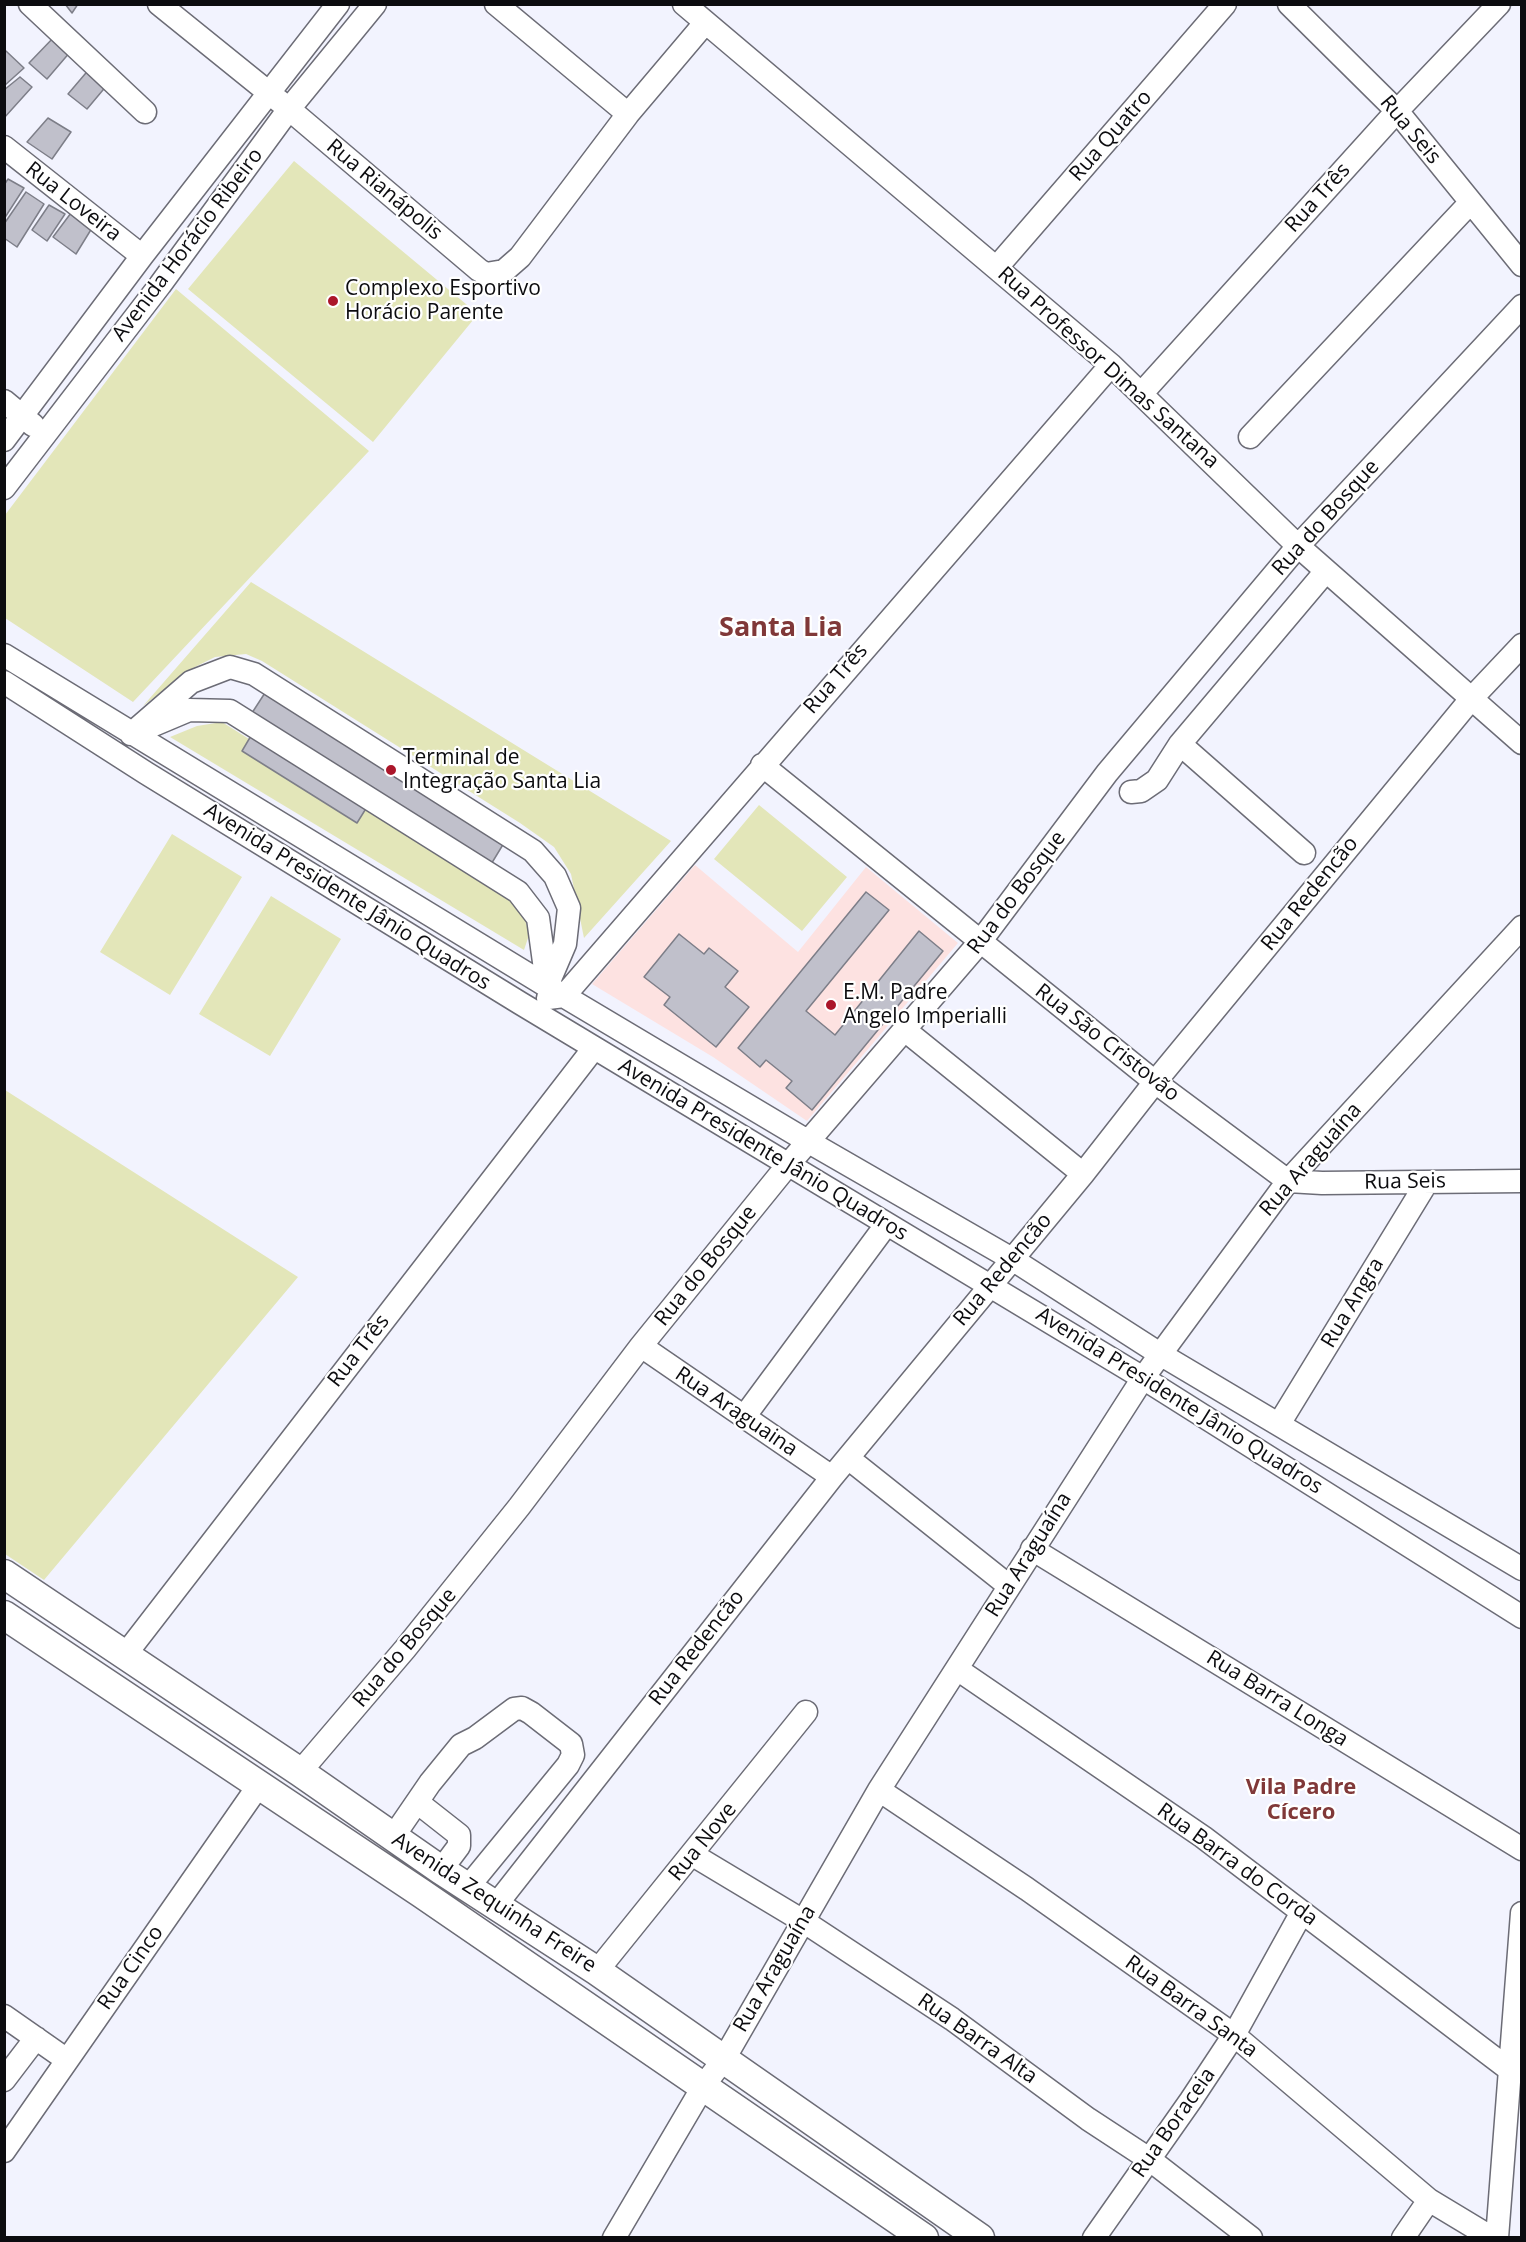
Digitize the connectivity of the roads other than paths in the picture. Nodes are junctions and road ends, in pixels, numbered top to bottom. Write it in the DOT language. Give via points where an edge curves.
graph roads {
  1 [pos="30,4"];
  2 [pos="159,4"];
  3 [pos="338,4"];
  4 [pos="375,4"];
  5 [pos="496,4"];
  6 [pos="684,4"];
  7 [pos="1225,4"];
  8 [pos="1289,4"];
  9 [pos="1499,4"];
  10 [pos="705,23"];
  11 [pos="267,93"];
  12 [pos="289,109"];
  13 [pos="1397,111"];
  14 [pos="145,112"];
  15 [pos="628,114"];
  16 [pos="4,147"];
  17 [pos="1470,203"];
  18 [pos="142,256"];
  19 [pos="1521,265"];
  20 [pos="997,267"];
  21 [pos="1521,306"];
  22 [pos="1111,365"];
  23 [pos="1141,394"];
  24 [pos="4,401"];
  25 [pos="22,416"];
  26 [pos="46,435"];
  27 [pos="1250,437"];
  28 [pos="4,440"];
  29 [pos="4,488"];
  30 [pos="1298,546"];
  31 [pos="1326,571"];
  32 [pos="1521,645"];
  33 [pos="4,655"];
  34 [pos="4,682"];
  35 [pos="1471,699"];
  36 [pos="130,735"];
  37 [pos="1521,743"];
  38 [pos="1180,744"];
  39 [pos="762,765"];
  40 [pos="146,773"];
  41 [pos="1131,792"];
  42 [pos="1304,853"];
  43 [pos="1521,927"];
  44 [pos="981,942"];
  45 [pos="555,991"];
  46 [pos="520,1003"];
  47 [pos="906,1031"];
  48 [pos="594,1048"];
  49 [pos="1155,1082"];
  50 [pos="808,1142"];
  51 [pos="787,1166"];
  52 [pos="1083,1174"];
  53 [pos="1288,1181"];
  54 [pos="1521,1181"];
  55 [pos="1427,1182"];
  56 [pos="886,1225"];
  57 [pos="1012,1259"];
  58 [pos="990,1284"];
  59 [pos="641,1346"];
  60 [pos="1160,1354"];
  61 [pos="1143,1378"];
  62 [pos="744,1417"];
  63 [pos="1279,1424"];
  64 [pos="848,1458"];
  65 [pos="832,1477"];
  66 [pos="1032,1549"];
  67 [pos="1521,1569"];
  68 [pos="4,1574"];
  69 [pos="1009,1586"];
  70 [pos="4,1614"];
  71 [pos="1521,1617"];
  72 [pos="125,1655"];
  73 [pos="957,1669"];
  74 [pos="806,1712"];
  75 [pos="300,1772"];
  76 [pos="259,1785"];
  77 [pos="879,1791"];
  78 [pos="417,1802"];
  79 [pos="393,1837"];
  80 [pos="1521,1849"];
  81 [pos="693,1855"];
  82 [pos="441,1870"];
  83 [pos="468,1887"];
  84 [pos="421,1893"];
  85 [pos="496,1905"];
  86 [pos="1302,1912"];
  87 [pos="1521,1912"];
  88 [pos="803,1921"];
  89 [pos="597,1971"];
  90 [pos="4,2016"];
  91 [pos="1518,2028"];
  92 [pos="1234,2034"];
  93 [pos="36,2038"];
  94 [pos="723,2059"];
  95 [pos="67,2060"];
  96 [pos="1510,2070"];
  97 [pos="4,2080"];
  98 [pos="704,2085"];
  99 [pos="4,2151"];
  100 [pos="1149,2159"];
  101 [pos="1429,2200"];
  102 [pos="942,2212"];
  103 [pos="614,2238"];
  104 [pos="924,2238"];
  105 [pos="928,2238"];
  106 [pos="980,2238"];
  107 [pos="1094,2238"];
  108 [pos="1251,2238"];
  109 [pos="1403,2238"];
  110 [pos="1492,2238"];
  111 [pos="1497,2238"];
  1 -- 14 [label="street"];
  2 -- 11 [label="street"];
  3 -- 11 [label="street, Avenida Horácio Ribeiro"];
  4 -- 12 [label="street, Avenida Horácio Ribeiro"];
  5 -- 15 [label="street"];
  6 -- 10 [label="street, Rua Professor Dimas Santana"];
  7 -- 20 [label="street, Rua Quatro"];
  8 -- 13 [label="street, Rua Seis"];
  9 -- 13 [label="street, Rua Três"];
  10 -- 15 [label="street"];
  10 -- 20 [label="street, Rua Professor Dimas Santana"];
  11 -- 12 [label="street, Rua Rianápolis"];
  11 -- 18 [label="street, Avenida Horácio Ribeiro"];
  12 -- 15 [label="street, Rua Rianápolis" via="478,270 496,274 519,257"];
  12 -- 26 [label="street, Avenida Horácio Ribeiro"];
  13 -- 17 [label="street, Rua Seis"];
  13 -- 23 [label="street, Rua Três"];
  16 -- 18 [label="street, Rua Loveira"];
  17 -- 19 [label="street, Rua Seis"];
  17 -- 27 [label="street"];
  18 -- 25 [label="street, Avenida Horácio Ribeiro"];
  20 -- 22 [label="street, Rua Professor Dimas Santana"];
  21 -- 30 [label="street, Rua do Bosque"];
  22 -- 23 [label="street, Rua Professor Dimas Santana"];
  22 -- 39 [label="street, Rua Três"];
  23 -- 30 [label="street, Rua Professor Dimas Santana"];
  24 -- 25 [label="street"];
  25 -- 26 [label="street"];
  25 -- 28 [label="street, Avenida Horácio Ribeiro"];
  26 -- 29 [label="street, Avenida Horácio Ribeiro"];
  30 -- 31 [label="street, Rua Professor Dimas Santana"];
  30 -- 44 [label="street, Rua do Bosque" via="1107,773"];
  31 -- 35 [label="street, Rua Professor Dimas Santana"];
  31 -- 38 [label="street"];
  32 -- 35 [label="street, Rua Redencão"];
  33 -- 36 [label="street, Avenida Presidente Jânio Quadros"];
  34 -- 40 [label="street, Avenida Presidente Jânio Quadros"];
  35 -- 37 [label="street, Rua Professor Dimas Santana"];
  35 -- 49 [label="street, Rua Redencão"];
  36 -- 40 [label="street"];
  36 -- 45 [label="street, Avenida Presidente Jânio Quadros"];
  36 -- 45 [label="street" via="189,710 230,711 518,892 538,918"];
  36 -- 45 [label="street" via="191,682 230,667 254,675 533,851 555,876 569,908"];
  38 -- 41 [label="street" via="1157,780"];
  38 -- 42 [label="street"];
  39 -- 44 [label="street, Rua São Cristovão"];
  39 -- 45 [label="street, Rua Três"];
  40 -- 46 [label="street, Avenida Presidente Jânio Quadros"];
  43 -- 53 [label="street, Rua Araguaína"];
  44 -- 47 [label="street, Rua do Bosque"];
  44 -- 49 [label="street, Rua São Cristovão"];
  45 -- 46 [label="street"];
  45 -- 50 [label="street, Avenida Presidente Jânio Quadros"];
  46 -- 48 [label="street, Avenida Presidente Jânio Quadros"];
  47 -- 50 [label="street, Rua do Bosque"];
  47 -- 52 [label="street"];
  48 -- 51 [label="street, Avenida Presidente Jânio Quadros"];
  48 -- 72 [label="street, Rua Três"];
  49 -- 52 [label="street, Rua Redencão"];
  49 -- 53 [label="street, Rua São Cristovão"];
  50 -- 51 [label="street, Rua do Bosque"];
  50 -- 57 [label="street, Avenida Presidente Jânio Quadros"];
  51 -- 56 [label="street, Avenida Presidente Jânio Quadros"];
  51 -- 59 [label="street, Rua do Bosque"];
  52 -- 57 [label="street, Rua Redencão"];
  53 -- 55 [label="street, Rua Seis"];
  53 -- 60 [label="street, Rua Araguaína"];
  54 -- 55 [label="street, Rua Seis"];
  55 -- 63 [label="street, Rua Angra"];
  56 -- 58 [label="street, Avenida Presidente Jânio Quadros"];
  56 -- 62 [label="street"];
  57 -- 58 [label="street, Rua Redencão"];
  57 -- 60 [label="street, Avenida Presidente Jânio Quadros"];
  58 -- 61 [label="street, Avenida Presidente Jânio Quadros"];
  58 -- 64 [label="street, Rua Redencão"];
  59 -- 62 [label="street, Rua Araguaina"];
  59 -- 75 [label="street, Rua do Bosque" via="519,1507"];
  60 -- 61 [label="street, Rua Araguaína"];
  60 -- 63 [label="street, Avenida Presidente Jânio Quadros"];
  61 -- 66 [label="street, Rua Araguaína"];
  61 -- 71 [label="street, Avenida Presidente Jânio Quadros"];
  62 -- 65 [label="street, Rua Araguaina"];
  63 -- 67 [label="street, Avenida Presidente Jânio Quadros"];
  64 -- 65 [label="street, Rua Redencão"];
  64 -- 69 [label="street"];
  65 -- 85 [label="street, Rua Redencão"];
  66 -- 69 [label="street, Rua Araguaína"];
  66 -- 80 [label="street, Rua Barra Longa"];
  68 -- 72 [label="main road, Avenida Zequinha Freire"];
  69 -- 73 [label="street, Rua Araguaína"];
  70 -- 76 [label="main road, Avenida Zequinha Freire"];
  72 -- 75 [label="main road, Avenida Zequinha Freire"];
  73 -- 77 [label="street, Rua Araguaína"];
  73 -- 86 [label="street, Rua Barra do Corda" via="1203,1838"];
  74 -- 81 [label="street, Rua Nove"];
  75 -- 79 [label="main road, Avenida Zequinha Freire"];
  76 -- 84 [label="main road, Avenida Zequinha Freire"];
  76 -- 95 [label="street, Rua Cinco"];
  77 -- 88 [label="street, Rua Araguaína"];
  77 -- 92 [label="street, Rua Barra Santa" via="1028,1889"];
  78 -- 79 [label="street"];
  78 -- 82 [label="street" via="459,1835 459,1846"];
  78 -- 83 [label="street" via="461,1745 514,1709 531,1713 571,1744 573,1755 568,1765"];
  79 -- 82 [label="main road, Avenida Zequinha Freire"];
  81 -- 88 [label="street, Rua Barra Alta"];
  81 -- 89 [label="street, Rua Nove"];
  82 -- 83 [label="main road, Avenida Zequinha Freire"];
  82 -- 84 [label="main road"];
  83 -- 85 [label="main road, Avenida Zequinha Freire"];
  84 -- 98 [label="main road, Avenida Zequinha Freire"];
  85 -- 89 [label="main road, Avenida Zequinha Freire"];
  86 -- 92 [label="street, Rua Boraceia"];
  86 -- 96 [label="street, Rua Barra do Corda"];
  87 -- 91 [label="street"];
  88 -- 94 [label="street, Rua Araguaína"];
  88 -- 100 [label="street, Rua Barra Alta" via="952,2019"];
  89 -- 94 [label="main road, Avenida Zequinha Freire"];
  90 -- 93 [label="street"];
  91 -- 96 [label="street"];
  92 -- 100 [label="street, Rua Boraceia"];
  92 -- 101 [label="street, Rua Barra Santa"];
  93 -- 95 [label="street"];
  93 -- 97 [label="street"];
  94 -- 98 [label="street, Rua Araguaína"];
  94 -- 102 [label="main road, Avenida Zequinha Freire"];
  95 -- 99 [label="street, Rua Cinco"];
  96 -- 111 [label="street"];
  98 -- 103 [label="street, Rua Araguaína"];
  98 -- 104 [label="main road, Avenida Zequinha Freire"];
  100 -- 107 [label="street, Rua Boraceia"];
  100 -- 108 [label="street, Rua Barra Alta"];
  101 -- 109 [label="street"];
  101 -- 110 [label="street, Rua Barra Santa"];
  102 -- 105 [label="main road"];
  102 -- 106 [label="main road, Avenida Zequinha Freire"];
}
